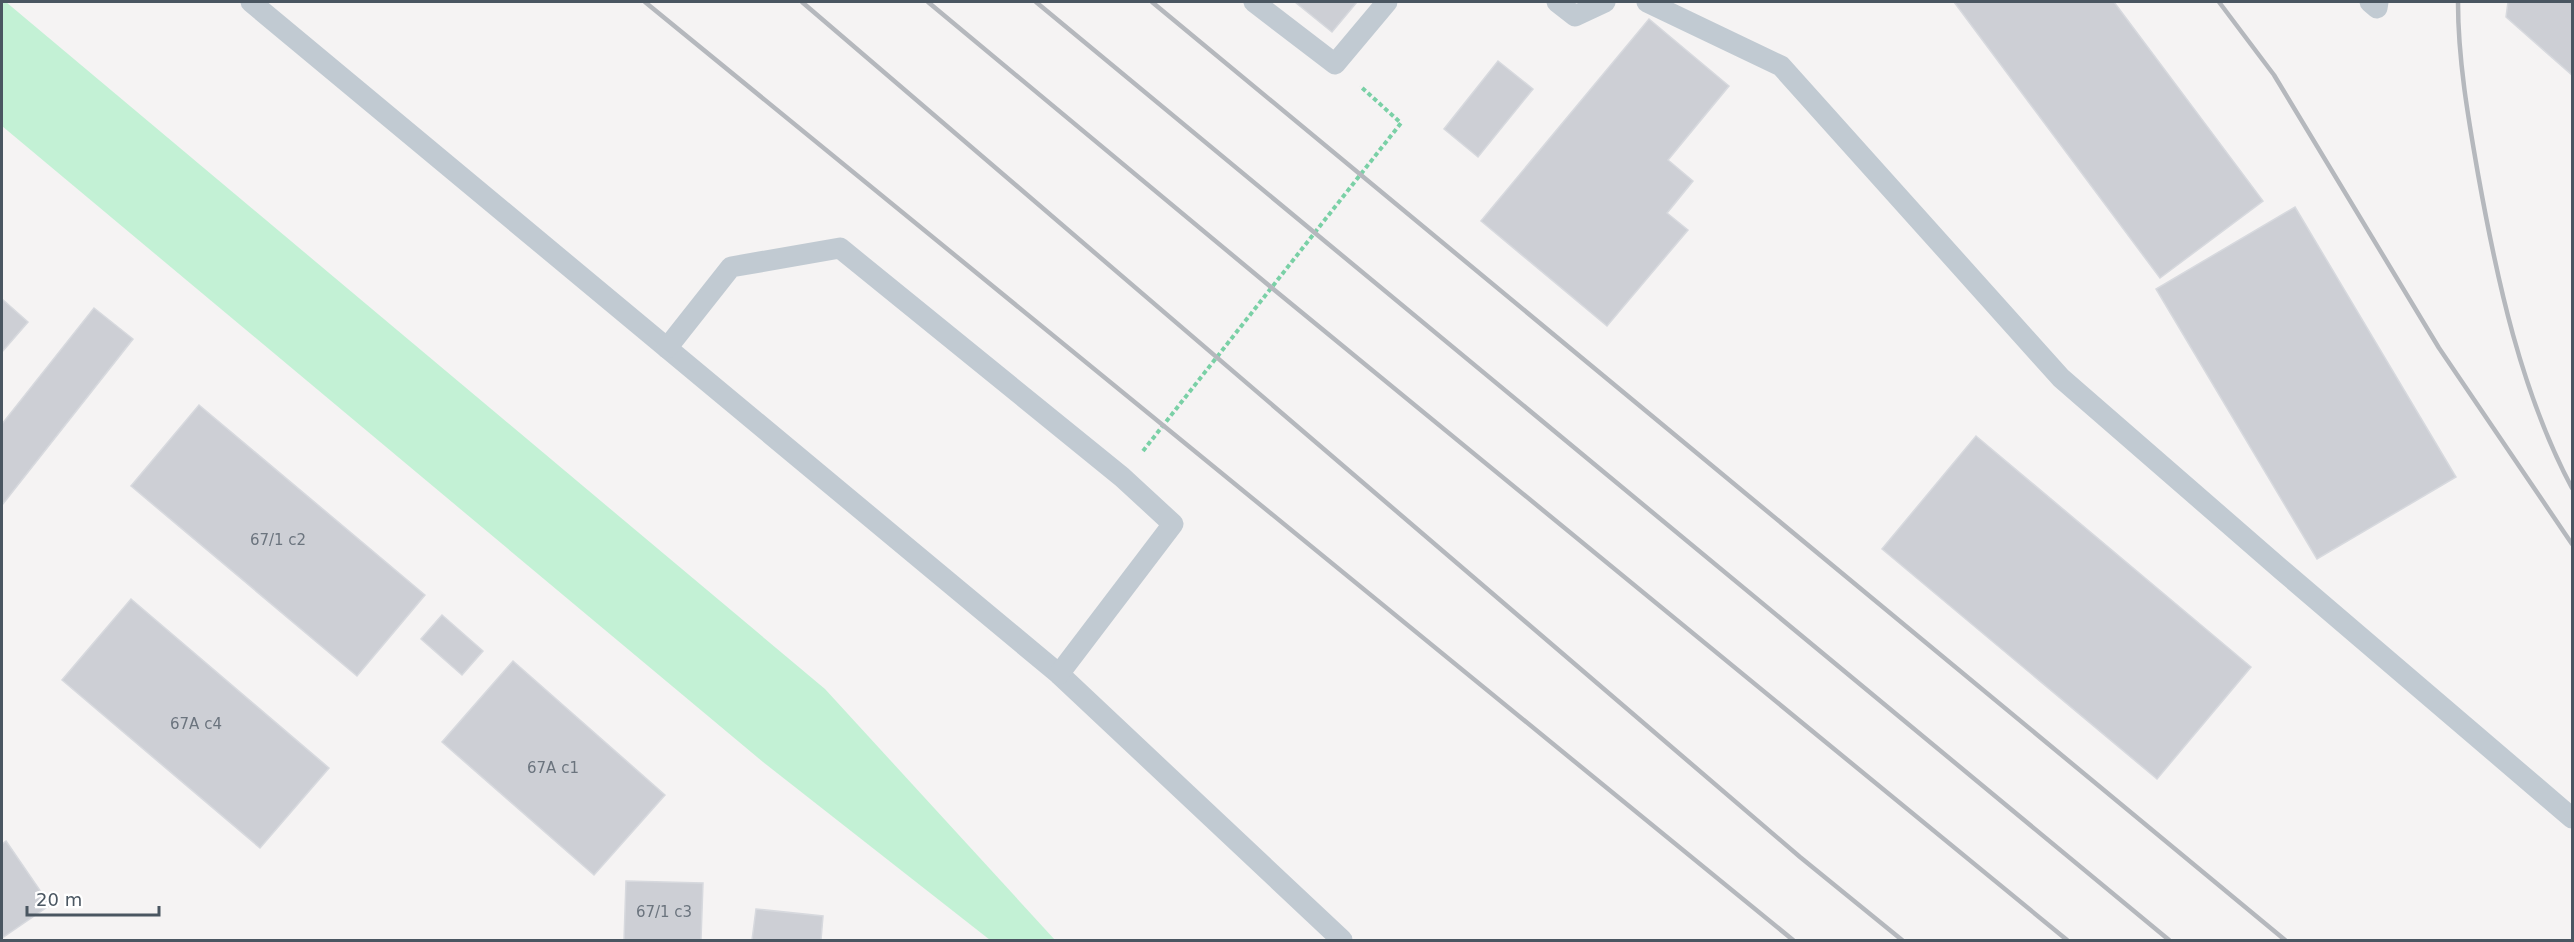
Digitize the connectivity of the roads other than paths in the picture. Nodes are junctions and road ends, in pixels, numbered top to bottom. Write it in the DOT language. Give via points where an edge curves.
graph roads {
  1 [pos="251,2"];
  2 [pos="1254,2"];
  3 [pos="1387,2"];
  4 [pos="1557,2"];
  5 [pos="1605,2"];
  6 [pos="1647,2"];
  7 [pos="2370,2"];
  8 [pos="2378,2"];
  9 [pos="667,348"];
  10 [pos="1059,674"];
  11 [pos="2572,818"];
  12 [pos="1342,940"];
  1 -- 9 [label="lane"];
  2 -- 3 [label="lane" via="1335,64"];
  4 -- 5 [label="lane" via="1575,16"];
  6 -- 11 [label="lane" via="1781,66 2061,378"];
  7 -- 8 [label="lane" via="2377,8"];
  9 -- 10 [label="lane"];
  9 -- 10 [label="lane" via="731,267 840,248 1122,477 1173,524"];
  10 -- 12 [label="lane"];
}
